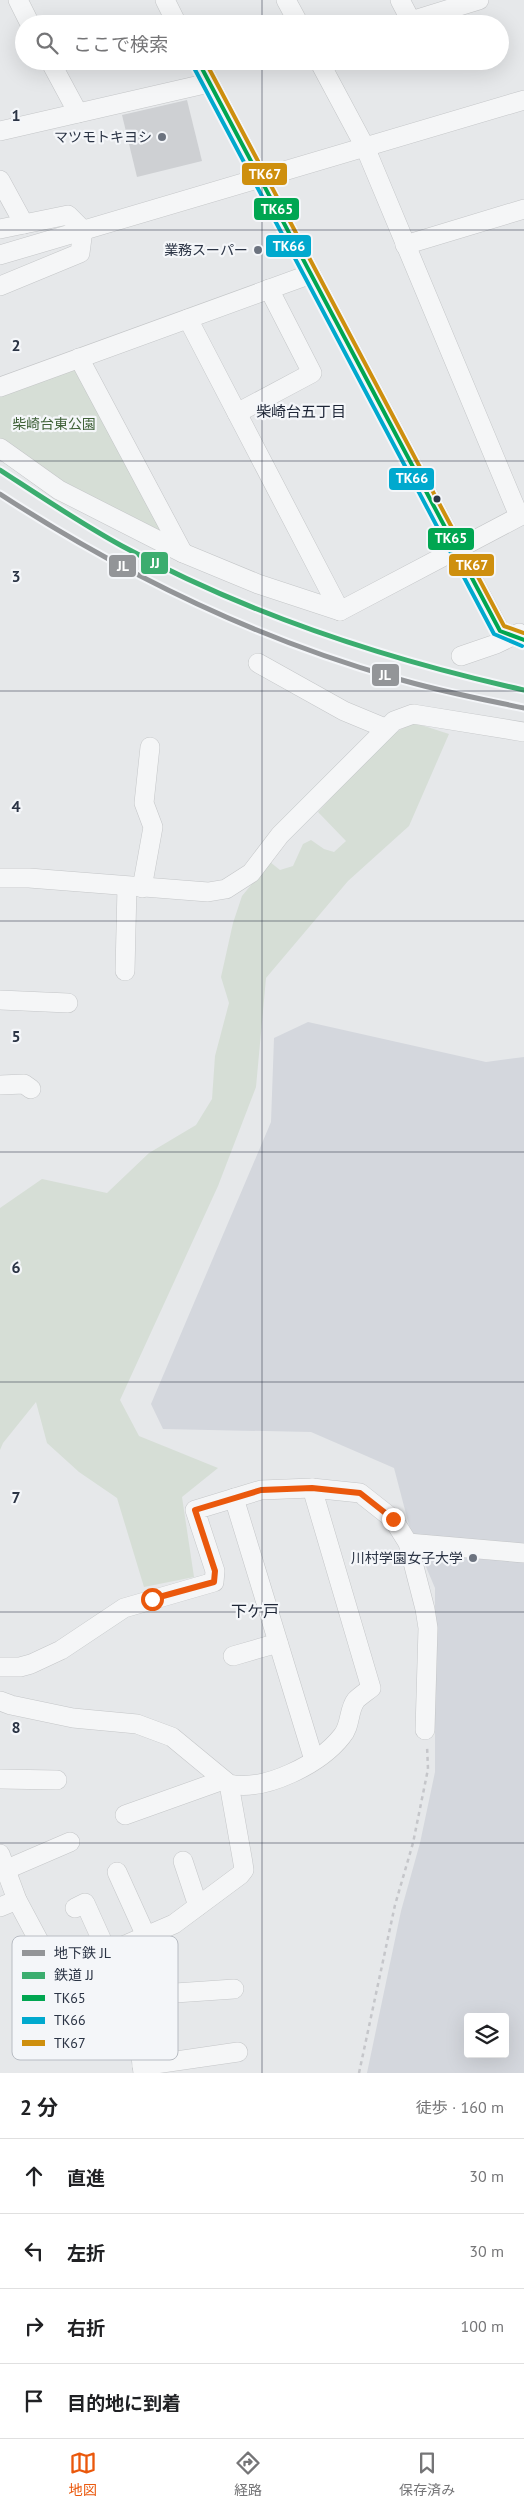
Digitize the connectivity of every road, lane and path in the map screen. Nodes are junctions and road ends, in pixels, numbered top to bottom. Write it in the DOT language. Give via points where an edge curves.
graph roads {
  1 [pos="18,0"];
  2 [pos="165,0"];
  3 [pos="286,0"];
  4 [pos="400,0"];
  5 [pos="479,0"];
  6 [pos="26,15"];
  7 [pos="172,15"];
  8 [pos="294,15"];
  9 [pos="404,15"];
  10 [pos="429,15"];
  11 [pos="55,70"];
  12 [pos="202,70"];
  13 [pos="324,70"];
  14 [pos="209,83"];
  15 [pos="524,100"];
  16 [pos="78,114"];
  17 [pos="0,131"];
  18 [pos="365,148"];
  19 [pos="260,178"];
  20 [pos="0,180"];
  21 [pos="524,209"];
  22 [pos="24,224"];
  23 [pos="0,229"];
  24 [pos="83,230"];
  25 [pos="405,246"];
  26 [pos="0,255"];
  27 [pos="311,274"];
  28 [pos="0,286"];
  29 [pos="269,289"];
  30 [pos="188,319"];
  31 [pos="79,358"];
  32 [pos="0,387"];
  33 [pos="237,413"];
  34 [pos="0,448"];
  35 [pos="522,515"];
  36 [pos="456,549"];
  37 [pos="183,554"];
  38 [pos="340,610"];
  39 [pos="520,636"];
  40 [pos="461,656"];
  41 [pos="258,663"];
  42 [pos="385,728"];
  43 [pos="524,732"];
  44 [pos="150,747"];
  45 [pos="0,878"];
  46 [pos="134,888"];
  47 [pos="124,971"];
  48 [pos="0,1000"];
  49 [pos="68,1003"];
  50 [pos="0,1084"];
  51 [pos="31,1089"];
  52 [pos="312,1488"];
  53 [pos="234,1498"];
  54 [pos="408,1543"];
  55 [pos="524,1553"];
  56 [pos="278,1642"];
  57 [pos="233,1656"];
  58 [pos="0,1667"];
  59 [pos="0,1701"];
  60 [pos="425,1730"];
  61 [pos="314,1760"];
  62 [pos="0,1779"];
  63 [pos="57,1780"];
  64 [pos="226,1782"];
  65 [pos="125,1814"];
  66 [pos="70,1842"];
  67 [pos="183,1861"];
  68 [pos="3,1862"];
  69 [pos="117,1872"];
  70 [pos="8,1903"];
  71 [pos="198,1906"];
  72 [pos="75,1908"];
  73 [pos="29,1936"];
  74 [pos="101,1936"];
  75 [pos="146,1936"];
  76 [pos="234,1990"];
  77 [pos="178,1993"];
  78 [pos="238,2052"];
  79 [pos="143,2070"];
  80 [pos="359,2073"];
  1 -- 6 [label="street"];
  2 -- 7 [label="street"];
  3 -- 8 [label="street"];
  4 -- 9 [label="street"];
  5 -- 10 [label="street"];
  11 -- 16 [label="street"];
  12 -- 14 [label="street"];
  13 -- 18 [label="street"];
  14 -- 16 [label="street"];
  14 -- 19 [label="street"];
  15 -- 18 [label="street"];
  16 -- 17 [label="street"];
  18 -- 19 [label="street"];
  18 -- 25 [label="street"];
  19 -- 24 [label="street"];
  19 -- 27 [label="street"];
  20 -- 22 [label="street"];
  21 -- 25 [label="street"];
  22 -- 23 [label="street"];
  22 -- 24 [label="street" via="68,215"];
  24 -- 26 [label="street"];
  24 -- 28 [label="street" via="80,253"];
  25 -- 35 [label="street"];
  27 -- 29 [label="street"];
  27 -- 36 [label="street"];
  29 -- 30 [label="street"];
  29 -- 33 [label="street" via="312,373"];
  30 -- 31 [label="street"];
  30 -- 33 [label="street"];
  31 -- 32 [label="street"];
  31 -- 37 [label="street"];
  33 -- 38 [label="street"];
  34 -- 37 [label="street" via="59,490"];
  35 -- 36 [label="street"];
  36 -- 38 [label="street"];
  36 -- 39 [label="street" via="500,632"];
  37 -- 38 [label="street" via="258,584"];
  39 -- 40 [label="street"];
  41 -- 42 [label="street" via="344,712"];
  42 -- 43 [label="street" via="403,716 413,714"];
  42 -- 46 [label="street" via="280,835 251,873 238,883 208,892"];
  44 -- 46 [label="street" via="144,803 153,827"];
  45 -- 46 [label="street"];
  46 -- 47 [label="street"];
  48 -- 49 [label="street"];
  50 -- 51 [label="street" via="24,1084"];
  52 -- 53 [label="street" via="261,1490"];
  52 -- 54 [label="street" via="360,1493 393,1519"];
  52 -- 61 [label="street" via="370,1688 355,1702 349,1727 342,1736 332,1748"];
  53 -- 56 [label="street"];
  53 -- 58 [label="street" via="195,1510 215,1571 214,1582 124,1608 61,1650 20,1668"];
  54 -- 55 [label="street"];
  54 -- 60 [label="street" via="428,1628"];
  56 -- 57 [label="street"];
  56 -- 61 [label="street"];
  59 -- 64 [label="street" via="73,1718 137,1724 172,1737"];
  60 -- 80 [label="path" via="428,1769"];
  61 -- 64 [label="street" via="277,1779 238,1786"];
  62 -- 63 [label="street"];
  64 -- 65 [label="street"];
  64 -- 71 [label="street" via="244,1870"];
  66 -- 68 [label="street"];
  67 -- 71 [label="street"];
  68 -- 70 [label="street"];
  69 -- 75 [label="street"];
  70 -- 73 [label="street"];
  71 -- 75 [label="street" via="174,1924"];
  72 -- 74 [label="street" via="85,1903"];
  76 -- 77 [label="street"];
  78 -- 79 [label="street"];
}
